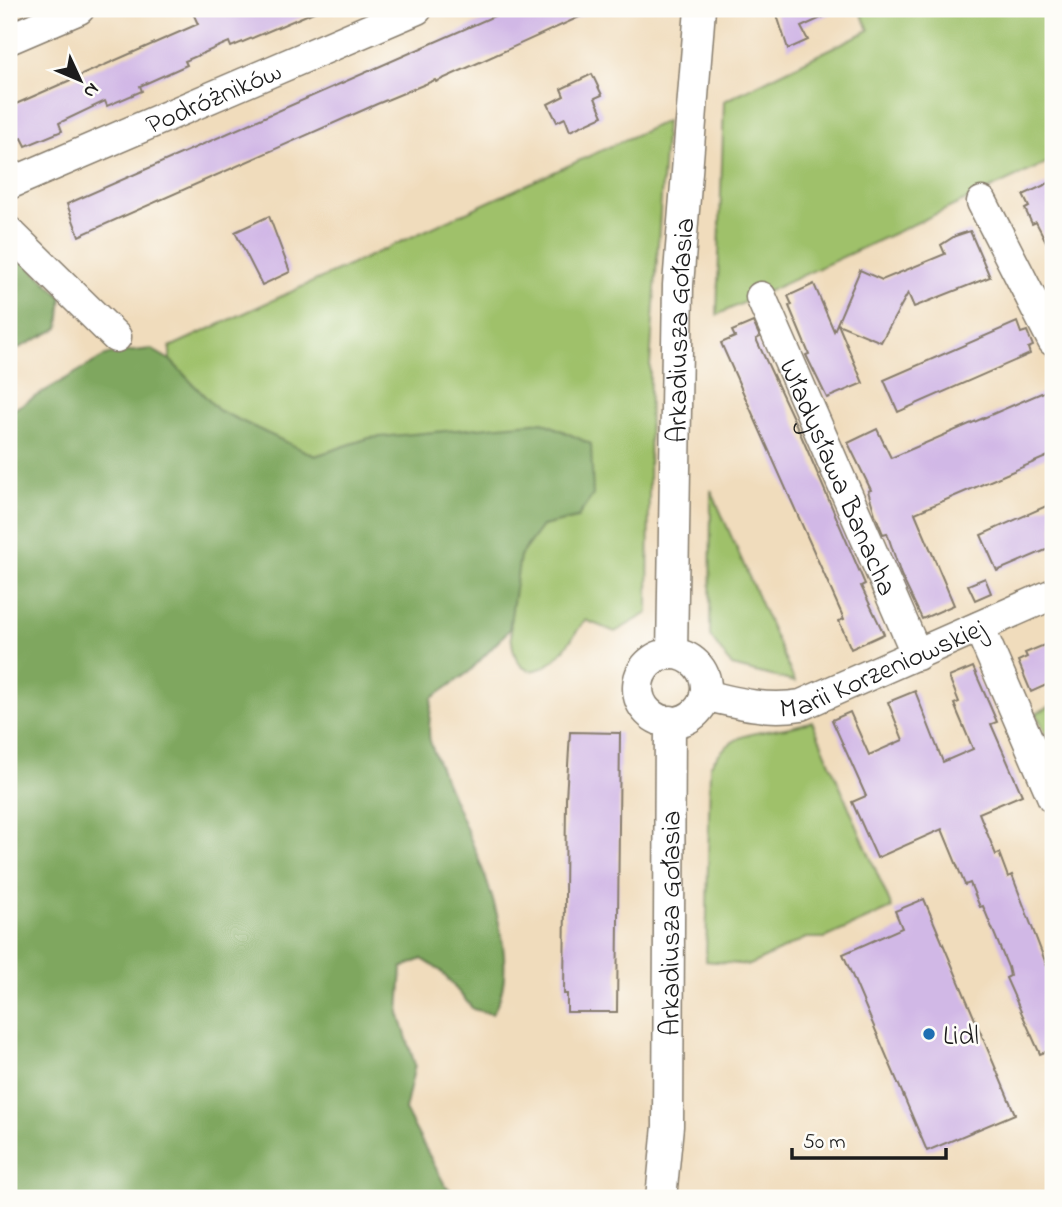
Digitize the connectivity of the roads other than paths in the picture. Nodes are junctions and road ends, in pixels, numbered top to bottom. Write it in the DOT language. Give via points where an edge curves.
graph roads {
  1 [pos="79,9"];
  2 [pos="417,9"];
  3 [pos="700,9"];
  4 [pos="9,39"];
  5 [pos="9,184"];
  6 [pos="982,202"];
  7 [pos="9,232"];
  8 [pos="761,298"];
  9 [pos="116,337"];
  10 [pos="1053,341"];
  11 [pos="1053,594"];
  12 [pos="979,627"];
  13 [pos="672,654"];
  14 [pos="917,655"];
  15 [pos="705,695"];
  16 [pos="670,721"];
  17 [pos="1053,797"];
  18 [pos="668,1126"];
  19 [pos="661,1198"];
  20 [pos="676,1198"];
  1 -- 4 [label="street"];
  2 -- 5 [label="street, Podróżników"];
  3 -- 13 [label="street, Arkadiusza Gołasia" via="678,285"];
  6 -- 10 [label="street"];
  7 -- 9 [label="street"];
  8 -- 14 [label="street, Władysława Banacha"];
  11 -- 12 [label="street, Marii Korzeniowskiej"];
  12 -- 14 [label="street, Marii Korzeniowskiej"];
  12 -- 17 [label="street"];
  13 -- 15 [label="street" via="689,658 701,668"];
  13 -- 16 [label="street" via="649,663 639,683 645,707 657,718"];
  14 -- 15 [label="street, Marii Korzeniowskiej" via="791,707 747,705"];
  15 -- 16 [label="street" via="691,716"];
  16 -- 18 [label="street, Arkadiusza Gołasia"];
  18 -- 19 [label="street, Arkadiusza Gołasia"];
  18 -- 20 [label="street, Arkadiusza Gołasia"];
}
